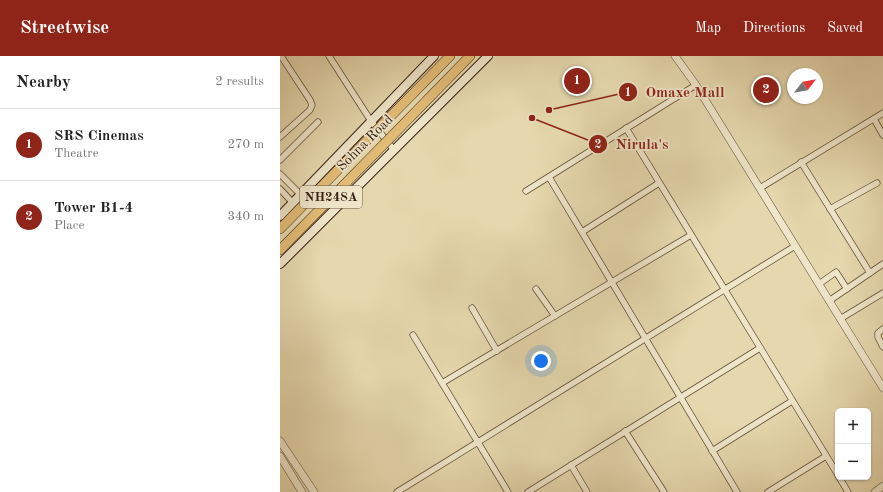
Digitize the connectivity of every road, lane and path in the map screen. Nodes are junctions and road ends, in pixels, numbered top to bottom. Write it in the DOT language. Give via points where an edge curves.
graph roads {
  1 [pos="281,56"];
  2 [pos="329,56"];
  3 [pos="434,56"];
  4 [pos="450,56"];
  5 [pos="470,56"];
  6 [pos="488,56"];
  7 [pos="675,56"];
  8 [pos="282,64"];
  9 [pos="696,85"];
  10 [pos="883,113"];
  11 [pos="874,119"];
  12 [pos="318,122"];
  13 [pos="371,122"];
  14 [pos="626,128"];
  15 [pos="883,135"];
  16 [pos="280,138"];
  17 [pos="394,150"];
  18 [pos="280,160"];
  19 [pos="801,162"];
  20 [pos="280,174"];
  21 [pos="549,177"];
  22 [pos="659,183"];
  23 [pos="877,183"];
  24 [pos="760,188"];
  25 [pos="280,189"];
  26 [pos="526,191"];
  27 [pos="300,194"];
  28 [pos="293,203"];
  29 [pos="830,209"];
  30 [pos="280,216"];
  31 [pos="280,229"];
  32 [pos="582,232"];
  33 [pos="691,235"];
  34 [pos="795,246"];
  35 [pos="280,250"];
  36 [pos="280,264"];
  37 [pos="883,264"];
  38 [pos="870,273"];
  39 [pos="611,282"];
  40 [pos="819,284"];
  41 [pos="536,289"];
  42 [pos="847,289"];
  43 [pos="725,290"];
  44 [pos="883,293"];
  45 [pos="829,301"];
  46 [pos="472,308"];
  47 [pos="555,316"];
  48 [pos="840,319"];
  49 [pos="883,329"];
  50 [pos="413,335"];
  51 [pos="645,339"];
  52 [pos="883,347"];
  53 [pos="760,348"];
  54 [pos="497,351"];
  55 [pos="442,383"];
  56 [pos="883,388"];
  57 [pos="680,397"];
  58 [pos="792,400"];
  59 [pos="625,431"];
  60 [pos="280,441"];
  61 [pos="478,442"];
  62 [pos="712,450"];
  63 [pos="280,456"];
  64 [pos="826,456"];
  65 [pos="570,465"];
  66 [pos="835,470"];
  67 [pos="841,480"];
  68 [pos="883,486"];
  69 [pos="302,492"];
  70 [pos="314,492"];
  71 [pos="397,492"];
  72 [pos="508,492"];
  73 [pos="528,492"];
  74 [pos="587,492"];
  75 [pos="664,492"];
  76 [pos="737,492"];
  77 [pos="768,492"];
  78 [pos="848,492"];
  79 [pos="875,492"];
  1 -- 8 [label="street"];
  2 -- 13 [label="street"];
  3 -- 13 [label="main road"];
  4 -- 31 [label="highway, Sohna Road / NH248A, bridge"];
  5 -- 35 [label="highway, Sohna Road / NH248A, bridge"];
  6 -- 17 [label="main road"];
  7 -- 9 [label="street"];
  8 -- 16 [label="street" via="312,105 310,110"];
  9 -- 14 [label="street"];
  9 -- 24 [label="street"];
  10 -- 11 [label="street"];
  11 -- 15 [label="street"];
  11 -- 19 [label="street"];
  12 -- 18 [label="street"];
  13 -- 17 [label="street"];
  13 -- 27 [label="main road"];
  14 -- 21 [label="street"];
  14 -- 22 [label="street"];
  17 -- 36 [label="main road"];
  19 -- 24 [label="street"];
  19 -- 29 [label="street"];
  20 -- 27 [label="street"];
  21 -- 26 [label="street"];
  21 -- 32 [label="street"];
  22 -- 32 [label="street"];
  22 -- 33 [label="street"];
  23 -- 29 [label="street"];
  24 -- 34 [label="street"];
  25 -- 28 [label="street"];
  27 -- 28 [label="main road"];
  28 -- 30 [label="main road"];
  29 -- 38 [label="street"];
  32 -- 39 [label="street"];
  33 -- 39 [label="street"];
  33 -- 43 [label="street"];
  34 -- 40 [label="street"];
  34 -- 43 [label="street"];
  37 -- 38 [label="street"];
  38 -- 42 [label="street"];
  39 -- 47 [label="street"];
  39 -- 51 [label="street"];
  40 -- 42 [label="street" via="836,272"];
  40 -- 45 [label="street"];
  41 -- 47 [label="street"];
  42 -- 45 [label="street"];
  43 -- 51 [label="street"];
  43 -- 53 [label="street"];
  44 -- 48 [label="street"];
  45 -- 48 [label="street"];
  46 -- 54 [label="street"];
  47 -- 54 [label="street"];
  48 -- 56 [label="street"];
  49 -- 52 [label="street" via="878,333"];
  50 -- 55 [label="street"];
  51 -- 57 [label="street"];
  51 -- 61 [label="street"];
  53 -- 57 [label="street"];
  53 -- 58 [label="street"];
  54 -- 55 [label="street"];
  55 -- 61 [label="street"];
  57 -- 59 [label="street"];
  57 -- 62 [label="street"];
  58 -- 62 [label="street"];
  58 -- 64 [label="street"];
  59 -- 65 [label="street"];
  59 -- 75 [label="street"];
  60 -- 70 [label="street"];
  61 -- 71 [label="street"];
  61 -- 72 [label="street"];
  62 -- 76 [label="street"];
  63 -- 69 [label="street"];
  64 -- 66 [label="street"];
  64 -- 77 [label="street"];
  65 -- 73 [label="street"];
  65 -- 74 [label="street"];
  67 -- 78 [label="street"];
  68 -- 79 [label="street"];
}
